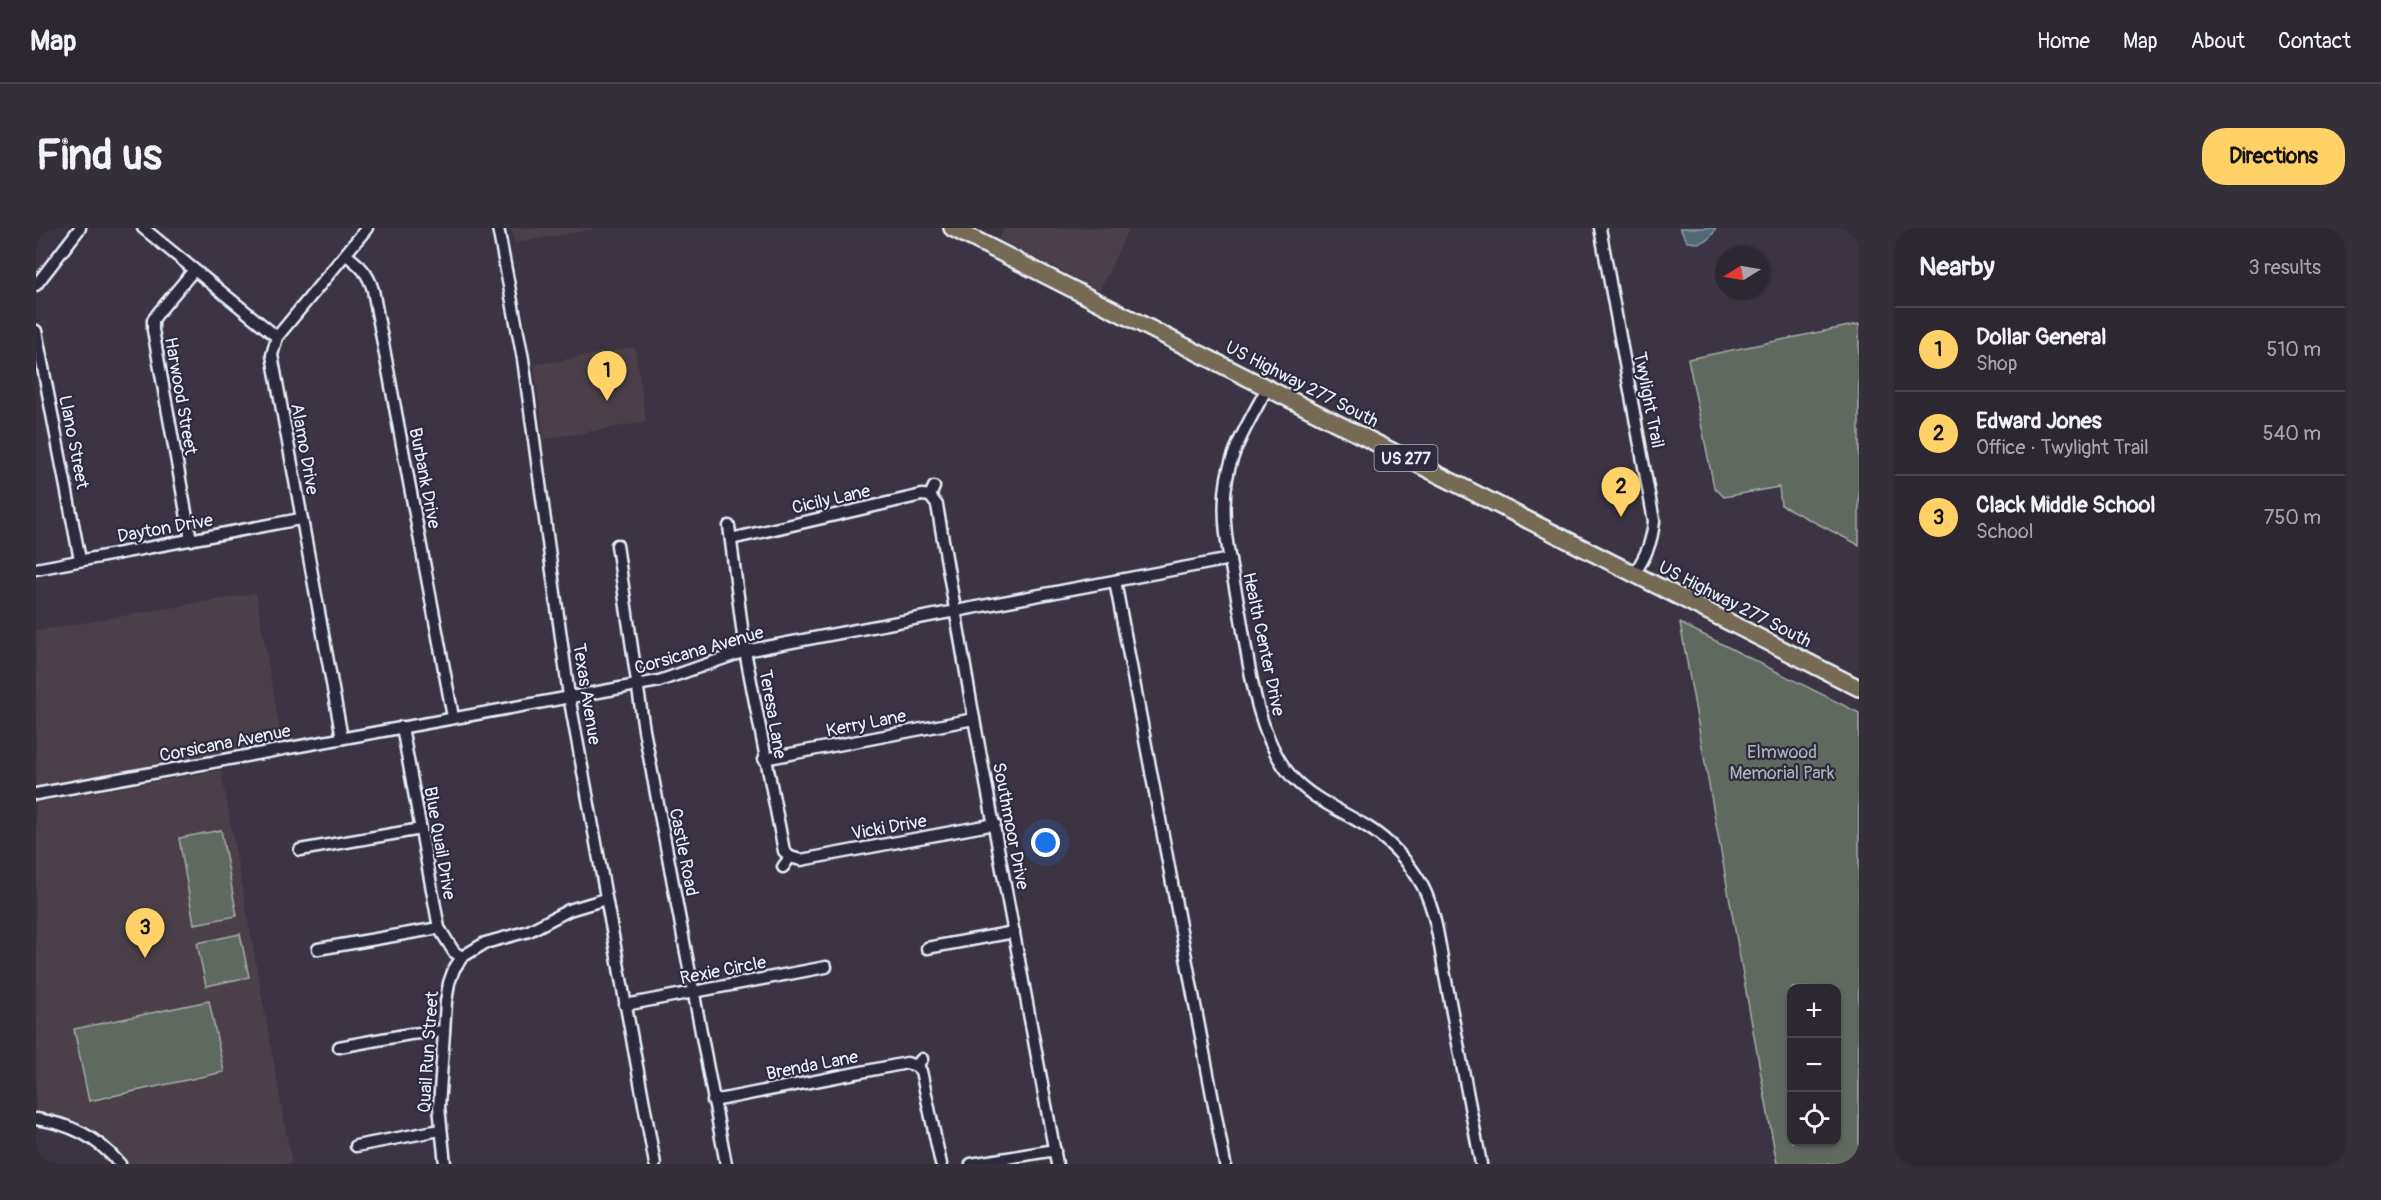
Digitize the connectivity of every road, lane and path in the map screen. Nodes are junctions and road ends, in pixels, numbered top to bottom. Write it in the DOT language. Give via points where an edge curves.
graph roads {
  1 [pos="80,228"];
  2 [pos="143,228"];
  3 [pos="367,228"];
  4 [pos="498,228"];
  5 [pos="952,228"];
  6 [pos="1600,228"];
  7 [pos="346,255"];
  8 [pos="194,270"];
  9 [pos="36,285"];
  10 [pos="36,331"];
  11 [pos="278,337"];
  12 [pos="1268,388"];
  13 [pos="932,491"];
  14 [pos="300,519"];
  15 [pos="729,526"];
  16 [pos="731,539"];
  17 [pos="191,540"];
  18 [pos="617,545"];
  19 [pos="1230,559"];
  20 [pos="80,560"];
  21 [pos="36,568"];
  22 [pos="1634,574"];
  23 [pos="1115,581"];
  24 [pos="955,612"];
  25 [pos="745,651"];
  26 [pos="637,685"];
  27 [pos="1859,688"];
  28 [pos="569,696"];
  29 [pos="453,717"];
  30 [pos="974,719"];
  31 [pos="402,727"];
  32 [pos="342,738"];
  33 [pos="764,759"];
  34 [pos="36,794"];
  35 [pos="995,824"];
  36 [pos="421,829"];
  37 [pos="300,850"];
  38 [pos="787,862"];
  39 [pos="606,899"];
  40 [pos="439,928"];
  41 [pos="1014,932"];
  42 [pos="927,948"];
  43 [pos="318,949"];
  44 [pos="462,957"];
  45 [pos="826,967"];
  46 [pos="693,993"];
  47 [pos="625,1005"];
  48 [pos="444,1031"];
  49 [pos="339,1047"];
  50 [pos="713,1101"];
  51 [pos="36,1119"];
  52 [pos="440,1130"];
  53 [pos="356,1146"];
  54 [pos="1055,1150"];
  55 [pos="120,1164"];
  56 [pos="445,1164"];
  57 [pos="655,1164"];
  58 [pos="726,1164"];
  59 [pos="941,1164"];
  60 [pos="971,1164"];
  61 [pos="1058,1164"];
  62 [pos="1225,1164"];
  63 [pos="1481,1164"];
  1 -- 9 [label="street"];
  2 -- 8 [label="street"];
  3 -- 7 [label="street"];
  4 -- 28 [label="street, Texas Avenue" via="523,359"];
  5 -- 12 [label="highway, US Highway 277 South / US 277"];
  6 -- 22 [label="street, Twylight Trail" via="1654,521 1653,539"];
  7 -- 11 [label="street"];
  7 -- 29 [label="street, Burbank Drive" via="360,265 373,290"];
  8 -- 11 [label="street"];
  8 -- 17 [label="street, Harwood Street" via="153,320"];
  10 -- 20 [label="street, Llano Street"];
  11 -- 14 [label="street, Alamo Drive" via="272,356"];
  12 -- 19 [label="street, Health Center Drive" via="1232,458 1227,479 1225,528"];
  12 -- 22 [label="highway, US Highway 277 South / US 277"];
  13 -- 16 [label="street, Cicily Lane"];
  13 -- 24 [label="street, Southmoor Drive"];
  14 -- 17 [label="street, Dayton Drive"];
  14 -- 32 [label="street, Alamo Drive"];
  15 -- 16 [label="street, Teresa Lane"];
  16 -- 25 [label="street, Teresa Lane"];
  17 -- 20 [label="street, Dayton Drive"];
  18 -- 26 [label="street, Castle Road"];
  19 -- 23 [label="street, Corsicana Avenue"];
  19 -- 63 [label="street, Health Center Drive" via="1250,672 1277,756 1309,791 1392,845 1422,886 1437,935"];
  20 -- 21 [label="street, Dayton Drive"];
  22 -- 27 [label="highway, US Highway 277 South / US 277"];
  23 -- 24 [label="street, Corsicana Avenue"];
  23 -- 62 [label="street"];
  24 -- 25 [label="street, Corsicana Avenue"];
  24 -- 30 [label="street, Southmoor Drive"];
  25 -- 26 [label="street, Corsicana Avenue" via="676,677"];
  25 -- 33 [label="street, Teresa Lane"];
  26 -- 28 [label="street, Corsicana Avenue"];
  26 -- 46 [label="street, Castle Road"];
  28 -- 29 [label="street, Corsicana Avenue"];
  28 -- 39 [label="street, Texas Avenue"];
  29 -- 31 [label="street, Corsicana Avenue"];
  30 -- 33 [label="street, Kerry Lane"];
  30 -- 35 [label="street, Southmoor Drive"];
  31 -- 32 [label="street, Corsicana Avenue"];
  31 -- 36 [label="street, Blue Quail Drive"];
  32 -- 34 [label="street, Corsicana Avenue"];
  33 -- 38 [label="street, Teresa Lane"];
  35 -- 38 [label="street, Vicki Drive"];
  35 -- 41 [label="street, Southmoor Drive"];
  36 -- 37 [label="street"];
  36 -- 40 [label="street, Blue Quail Drive"];
  39 -- 44 [label="street" via="569,910 529,931 485,943"];
  39 -- 47 [label="street, Texas Avenue"];
  40 -- 43 [label="street"];
  40 -- 44 [label="street, Blue Quail Drive"];
  41 -- 42 [label="street"];
  41 -- 54 [label="street, Southmoor Drive"];
  44 -- 48 [label="street, Quail Run Street" via="449,983"];
  45 -- 46 [label="street, Rexie Circle"];
  46 -- 47 [label="street, Rexie Circle"];
  46 -- 50 [label="street, Castle Road"];
  47 -- 57 [label="street, Texas Avenue"];
  48 -- 49 [label="street"];
  48 -- 52 [label="street, Quail Run Street"];
  50 -- 58 [label="street, Castle Road"];
  50 -- 59 [label="street, Brenda Lane" via="919,1062"];
  51 -- 55 [label="street" via="83,1133 99,1142"];
  52 -- 53 [label="street"];
  52 -- 56 [label="street, Quail Run Street"];
  54 -- 60 [label="street"];
  54 -- 61 [label="street, Southmoor Drive"];
}
